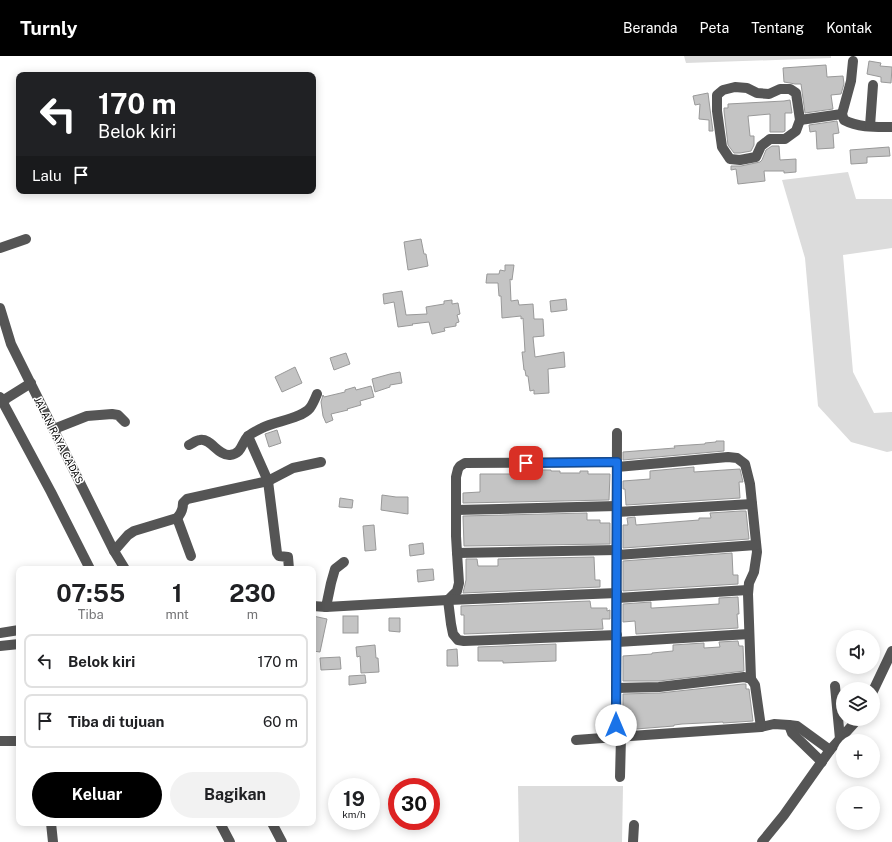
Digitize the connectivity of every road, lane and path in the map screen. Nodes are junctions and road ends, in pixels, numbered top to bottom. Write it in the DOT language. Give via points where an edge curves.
graph roads {
  1 [pos="853,61"];
  2 [pos="873,85"];
  3 [pos="842,114"];
  4 [pos="800,120"];
  5 [pos="870,126"];
  6 [pos="892,127"];
  7 [pos="26,239"];
  8 [pos="0,248"];
  9 [pos="0,308"];
  10 [pos="29,385"];
  11 [pos="317,394"];
  12 [pos="3,399"];
  13 [pos="125,422"];
  14 [pos="54,429"];
  15 [pos="618,433"];
  16 [pos="248,436"];
  17 [pos="189,445"];
  18 [pos="321,462"];
  19 [pos="617,464"];
  20 [pos="268,481"];
  21 [pos="752,504"];
  22 [pos="617,509"];
  23 [pos="456,510"];
  24 [pos="177,518"];
  25 [pos="756,546"];
  26 [pos="114,551"];
  27 [pos="457,553"];
  28 [pos="617,553"];
  29 [pos="191,556"];
  30 [pos="344,562"];
  31 [pos="88,566"];
  32 [pos="123,566"];
  33 [pos="289,566"];
  34 [pos="748,590"];
  35 [pos="617,596"];
  36 [pos="448,600"];
  37 [pos="316,606"];
  38 [pos="326,607"];
  39 [pos="16,630"];
  40 [pos="0,632"];
  41 [pos="749,634"];
  42 [pos="617,639"];
  43 [pos="16,644"];
  44 [pos="0,646"];
  45 [pos="892,650"];
  46 [pos="751,679"];
  47 [pos="877,682"];
  48 [pos="835,686"];
  49 [pos="616,688"];
  50 [pos="789,725"];
  51 [pos="852,726"];
  52 [pos="761,727"];
  53 [pos="840,734"];
  54 [pos="844,734"];
  55 [pos="618,737"];
  56 [pos="576,740"];
  57 [pos="0,741"];
  58 [pos="16,741"];
  59 [pos="836,743"];
  60 [pos="830,750"];
  61 [pos="822,762"];
  62 [pos="620,777"];
  63 [pos="634,825"];
  64 [pos="51,826"];
  65 [pos="222,826"];
  66 [pos="274,826"];
  67 [pos="53,842"];
  68 [pos="230,842"];
  69 [pos="282,842"];
  70 [pos="634,842"];
  71 [pos="762,842"];
  1 -- 3 [label="street"];
  2 -- 5 [label="street"];
  3 -- 4 [label="street"];
  3 -- 5 [label="street" via="844,120 850,123"];
  4 -- 4 [label="street" via="796,131 785,139 770,139 761,146 756,157 730,159 722,147 717,95 723,90 735,88 747,88 757,94 790,89 796,93"];
  5 -- 6 [label="street"];
  7 -- 8 [label="street"];
  9 -- 10 [label="street, JALAN RAYA CADAS" via="11,344"];
  10 -- 12 [label="street"];
  10 -- 14 [label="street, JALAN RAYA CADAS"];
  11 -- 16 [label="street" via="310,409 302,414 263,427"];
  12 -- 31 [label="street"];
  13 -- 14 [label="street" via="118,415 112,414 87,416"];
  14 -- 26 [label="street, JALAN RAYA CADAS"];
  15 -- 19 [label="street"];
  16 -- 17 [label="street" via="239,451 227,455 203,440"];
  16 -- 20 [label="street"];
  18 -- 20 [label="street" via="293,468"];
  19 -- 21 [label="street" via="736,458 745,464"];
  19 -- 22 [label="street"];
  19 -- 23 [label="street" via="465,463 458,469 456,477"];
  20 -- 24 [label="street" via="187,499 182,503 183,510"];
  20 -- 33 [label="street" via="277,553 288,558"];
  21 -- 22 [label="street"];
  21 -- 25 [label="street"];
  22 -- 23 [label="street"];
  22 -- 28 [label="street"];
  23 -- 27 [label="street"];
  24 -- 26 [label="street" via="134,531"];
  24 -- 29 [label="street"];
  25 -- 28 [label="street"];
  25 -- 34 [label="street" via="754,572"];
  26 -- 32 [label="street, JALAN RAYA CADAS"];
  27 -- 28 [label="street"];
  27 -- 36 [label="street" via="459,583 455,593"];
  28 -- 35 [label="street"];
  30 -- 38 [label="street" via="335,569"];
  34 -- 35 [label="street"];
  34 -- 41 [label="street"];
  35 -- 36 [label="street"];
  35 -- 42 [label="street"];
  36 -- 38 [label="street"];
  36 -- 42 [label="street" via="453,634 458,640"];
  37 -- 38 [label="street"];
  39 -- 40 [label="street"];
  41 -- 42 [label="street"];
  41 -- 46 [label="street"];
  42 -- 49 [label="street"];
  43 -- 44 [label="street"];
  45 -- 47 [label="street"];
  46 -- 49 [label="street" via="744,677 659,687"];
  46 -- 52 [label="street" via="755,685"];
  48 -- 53 [label="street"];
  49 -- 55 [label="street"];
  50 -- 52 [label="street" via="774,724"];
  50 -- 60 [label="street" via="797,726"];
  50 -- 61 [label="street" via="792,733"];
  51 -- 54 [label="street"];
  52 -- 55 [label="street"];
  55 -- 56 [label="street"];
  55 -- 62 [label="street"];
  57 -- 58 [label="street"];
  59 -- 60 [label="street"];
  60 -- 61 [label="street"];
  61 -- 71 [label="street"];
  63 -- 70 [label="street"];
  64 -- 67 [label="street"];
  65 -- 68 [label="street"];
  66 -- 69 [label="street"];
}
